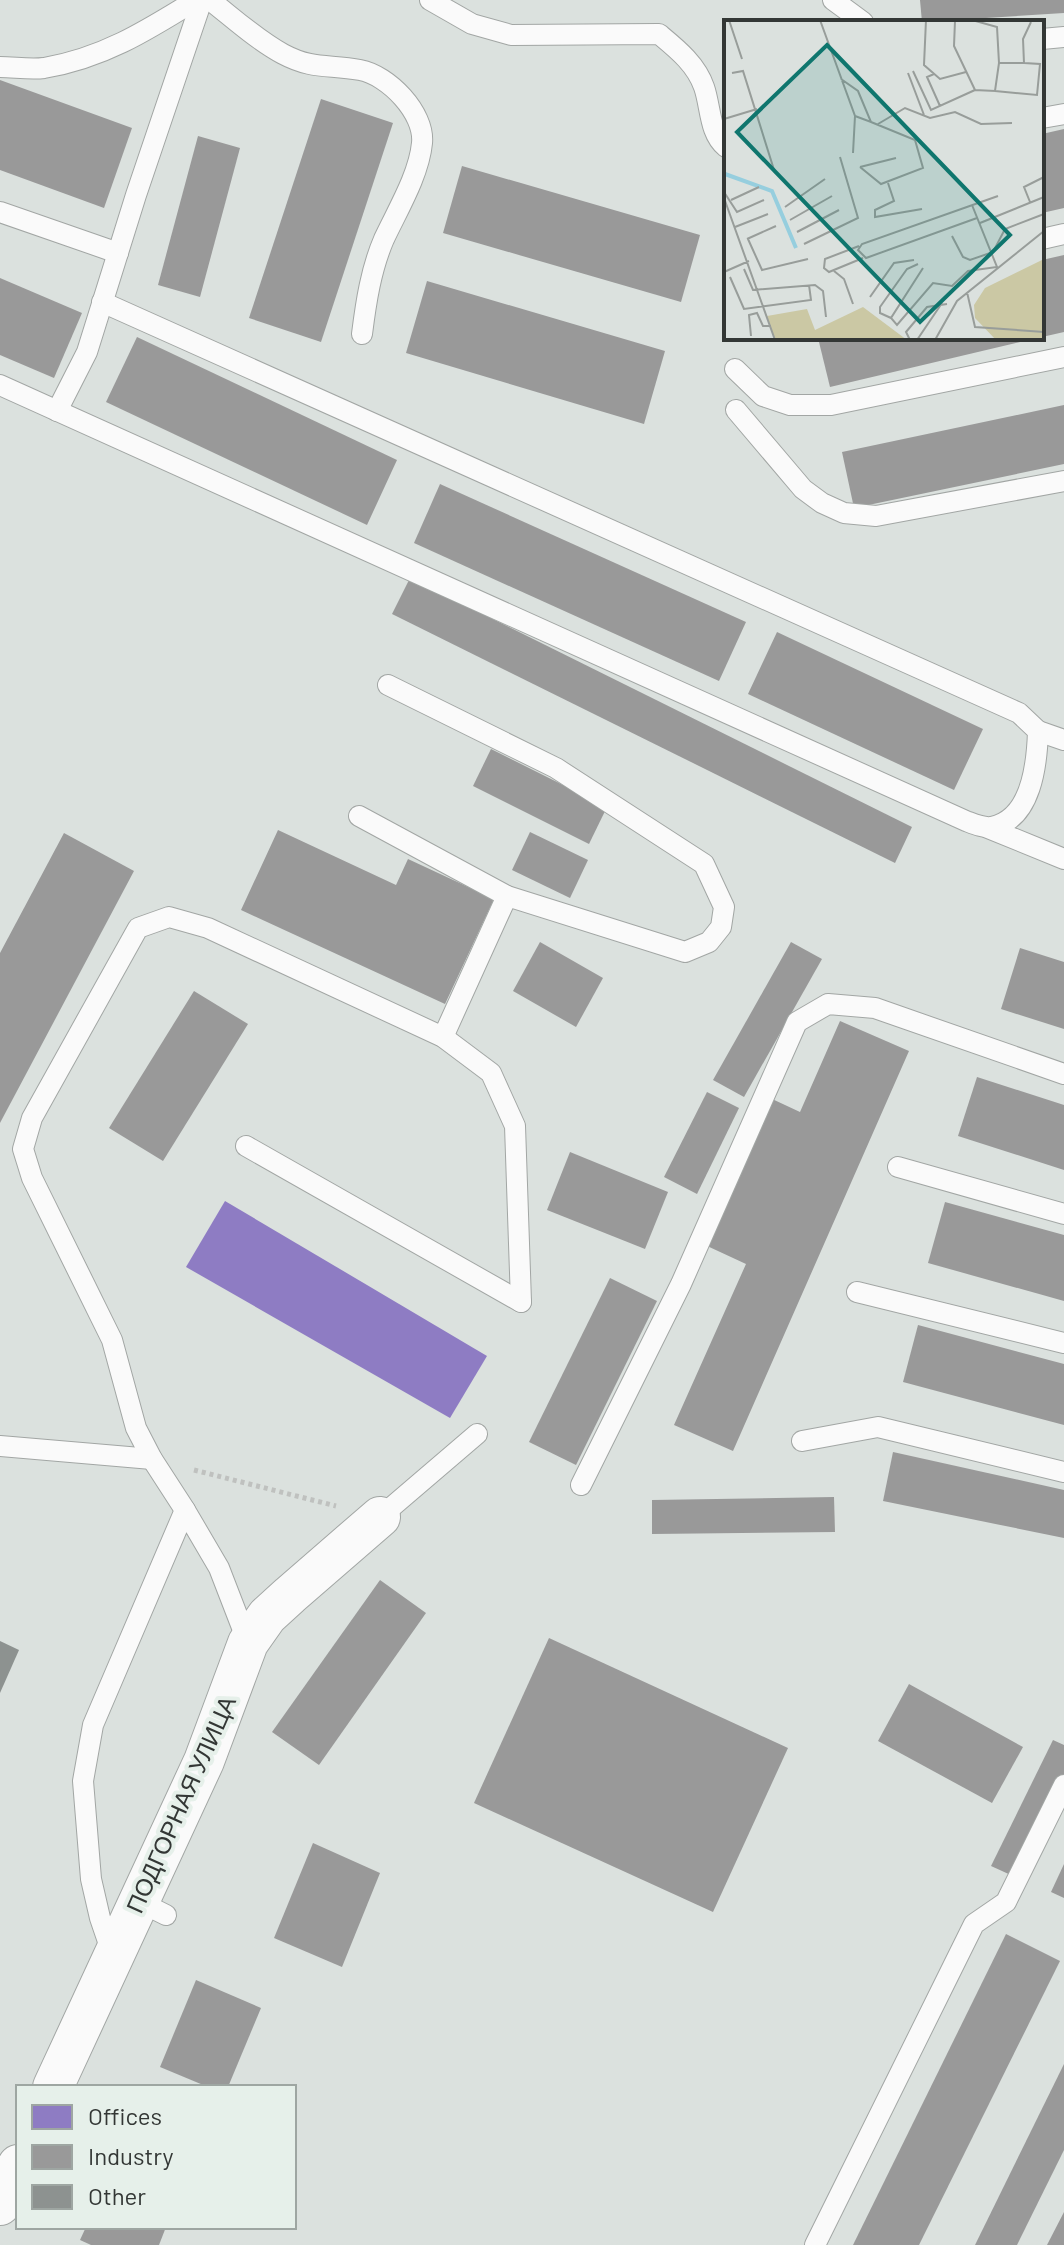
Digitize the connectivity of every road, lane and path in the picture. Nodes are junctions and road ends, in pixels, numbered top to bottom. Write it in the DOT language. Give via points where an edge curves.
graph roads {
  1 [pos="196,0"];
  2 [pos="202,0"];
  3 [pos="210,0"];
  4 [pos="430,0"];
  5 [pos="833,0"];
  6 [pos="860,20"];
  7 [pos="1064,37"];
  8 [pos="1044,39"];
  9 [pos="0,67"];
  10 [pos="1064,114"];
  11 [pos="1044,118"];
  12 [pos="724,145"];
  13 [pos="0,212"];
  14 [pos="1064,234"];
  15 [pos="1044,239"];
  16 [pos="118,253"];
  17 [pos="102,302"];
  18 [pos="362,334"];
  19 [pos="1064,357"];
  20 [pos="735,369"];
  21 [pos="0,385"];
  22 [pos="736,410"];
  23 [pos="57,411"];
  24 [pos="1064,481"];
  25 [pos="388,685"];
  26 [pos="1038,731"];
  27 [pos="1064,740"];
  28 [pos="359,816"];
  29 [pos="988,828"];
  30 [pos="1064,859"];
  31 [pos="507,896"];
  32 [pos="443,1037"];
  33 [pos="1064,1074"];
  34 [pos="246,1146"];
  35 [pos="898,1167"];
  36 [pos="1064,1214"];
  37 [pos="857,1292"];
  38 [pos="1064,1343"];
  39 [pos="477,1434"];
  40 [pos="802,1441"];
  41 [pos="0,1446"];
  42 [pos="152,1459"];
  43 [pos="1064,1472"];
  44 [pos="581,1485"];
  45 [pos="185,1510"];
  46 [pos="380,1517"];
  47 [pos="248,1643"];
  48 [pos="1064,1785"];
  49 [pos="113,1956"];
  50 [pos="54,2085"];
  51 [pos="16,2169"];
  52 [pos="0,2205"];
  53 [pos="815,2245"];
  1 -- 9 [label="lane" via="123,44 90,57 41,69"];
  2 -- 16 [label="lane"];
  3 -- 18 [label="lane" via="283,54 309,66 363,70 391,85 414,110 422,142 409,186 382,243"];
  4 -- 12 [label="lane" via="472,24 511,35 659,34 687,57 704,85 717,139"];
  5 -- 6 [label="lane"];
  7 -- 8 [label="lane"];
  10 -- 11 [label="lane"];
  13 -- 16 [label="lane"];
  14 -- 15 [label="lane"];
  16 -- 17 [label="lane"];
  17 -- 23 [label="lane" via="87,352"];
  17 -- 26 [label="lane" via="1019,713"];
  19 -- 20 [label="lane" via="831,405 790,405 763,396"];
  21 -- 23 [label="lane"];
  22 -- 24 [label="lane" via="803,489 844,513 876,516"];
  23 -- 29 [label="lane"];
  25 -- 31 [label="lane" via="556,768 692,856 704,864 724,907 721,927 709,942 685,952"];
  26 -- 27 [label="lane"];
  26 -- 29 [label="lane" via="1037,764 1020,807 1005,822"];
  28 -- 31 [label="lane"];
  29 -- 30 [label="lane"];
  31 -- 32 [label="lane"];
  32 -- 34 [label="lane" via="491,1073 515,1126 521,1302"];
  32 -- 42 [label="lane" via="208,928 169,917 138,928 32,1118 23,1149 32,1178 112,1340 136,1428"];
  33 -- 44 [label="lane" via="875,1008 828,1004 797,1022 681,1284"];
  35 -- 36 [label="lane"];
  37 -- 38 [label="lane"];
  39 -- 46 [label="lane"];
  40 -- 43 [label="lane" via="878,1427"];
  41 -- 42 [label="lane"];
  42 -- 45 [label="lane"];
  42 -- 46 [label="path"];
  45 -- 47 [label="lane" via="219,1568"];
  45 -- 49 [label="lane" via="93,1725 83,1781 91,1879"];
  46 -- 47 [label="street, ПОДГОРНАЯ УЛИЦА" via="267,1616"];
  47 -- 49 [label="street, ПОДГОРНАЯ УЛИЦА" via="152,1908"];
  48 -- 53 [label="lane" via="1006,1902 974,1924"];
  49 -- 50 [label="street, ПОДГОРНАЯ УЛИЦА"];
  51 -- 52 [label="street"];
}
